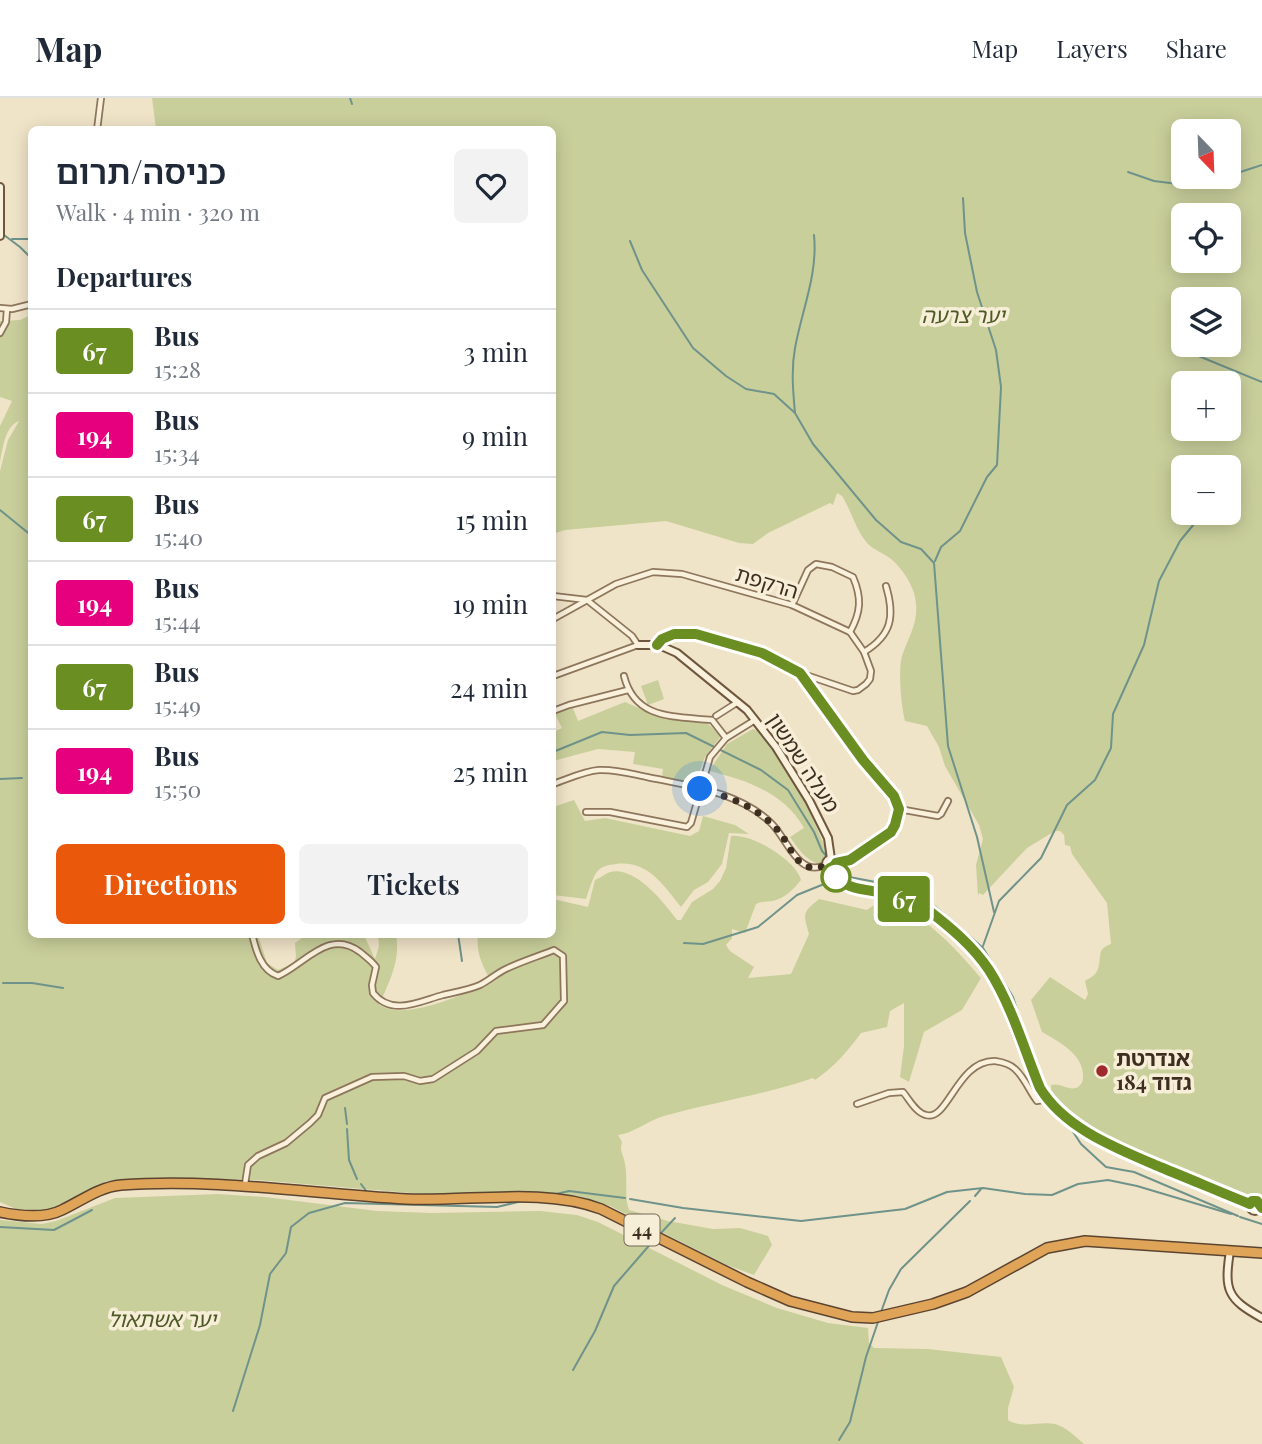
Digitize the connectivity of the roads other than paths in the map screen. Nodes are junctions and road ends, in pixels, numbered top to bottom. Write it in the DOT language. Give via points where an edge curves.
graph roads {
  1 [pos="101,98"];
  2 [pos="98,126"];
  3 [pos="0,187"];
  4 [pos="0,236"];
  5 [pos="28,305"];
  6 [pos="0,309"];
  7 [pos="7,309"];
  8 [pos="0,333"];
  9 [pos="886,586"];
  10 [pos="556,596"];
  11 [pos="587,600"];
  12 [pos="792,605"];
  13 [pos="556,617"];
  14 [pos="850,632"];
  15 [pos="638,645"];
  16 [pos="657,645"];
  17 [pos="864,652"];
  18 [pos="800,673"];
  19 [pos="556,675"];
  20 [pos="624,676"];
  21 [pos="628,690"];
  22 [pos="738,702"];
  23 [pos="556,710"];
  24 [pos="716,716"];
  25 [pos="755,720"];
  26 [pos="726,738"];
  27 [pos="556,783"];
  28 [pos="700,789"];
  29 [pos="948,801"];
  30 [pos="899,809"];
  31 [pos="586,812"];
  32 [pos="831,864"];
  33 [pos="253,938"];
  34 [pos="1047,1099"];
  35 [pos="857,1104"];
  36 [pos="246,1184"];
  37 [pos="1261,1207"];
  38 [pos="0,1212"];
  39 [pos="1230,1251"];
  40 [pos="1262,1253"];
  41 [pos="1262,1318"];
  1 -- 2 [label="street"];
  3 -- 4 [label="main road"];
  5 -- 7 [label="street"];
  6 -- 7 [label="street"];
  7 -- 8 [label="street"];
  9 -- 17 [label="street" via="891,608 886,632"];
  10 -- 11 [label="street"];
  11 -- 12 [label="street, הרקפת" via="653,572 681,574"];
  11 -- 13 [label="street, הרקפת"];
  11 -- 15 [label="street"];
  12 -- 14 [label="street, הרקפת"];
  12 -- 14 [label="street" via="808,569 816,564 843,572 853,577 860,606"];
  14 -- 17 [label="street"];
  15 -- 16 [label="main road, מעלה שמשון"];
  15 -- 19 [label="street"];
  16 -- 18 [label="street" via="674,634 696,634 762,653"];
  16 -- 22 [label="main road, מעלה שמשון" via="677,653"];
  17 -- 18 [label="street" via="870,679 858,690"];
  18 -- 30 [label="street"];
  20 -- 21 [label="street"];
  21 -- 23 [label="street"];
  21 -- 26 [label="street" via="648,710 712,720"];
  22 -- 24 [label="street"];
  22 -- 25 [label="main road, מעלה שמשון"];
  25 -- 26 [label="street"];
  25 -- 32 [label="main road, מעלה שמשון" via="818,816 828,838"];
  26 -- 28 [label="street" via="710,757"];
  27 -- 28 [label="street" via="601,770"];
  28 -- 31 [label="street" via="687,827 610,812"];
  28 -- 32 [label="street" via="735,799 762,815 807,867"];
  29 -- 30 [label="street" via="937,816"];
  30 -- 32 [label="street" via="887,835 850,860"];
  32 -- 34 [label="main road" via="841,880 854,888 918,904 959,935 1000,991"];
  33 -- 36 [label="street" via="266,969 278,976 325,945 351,946 376,967 373,993 394,1006 467,990 554,950 563,956 565,995 543,1025 496,1031 477,1051 433,1079 372,1077 326,1098 310,1123 248,1165"];
  34 -- 35 [label="street" via="1037,1101 1014,1068 994,1061 975,1066 933,1116 919,1112 903,1092"];
  34 -- 37 [label="main road" via="1080,1127 1127,1154 1250,1204 1257,1201"];
  36 -- 38 [label="highway, 44" via="119,1185 44,1215"];
  36 -- 39 [label="highway, 44" via="408,1199 526,1198 586,1203 747,1283 790,1301 852,1317 873,1318 944,1300 1040,1251 1067,1243"];
  39 -- 40 [label="highway, 44"];
  39 -- 41 [label="main road" via="1230,1294 1237,1304"];
}
